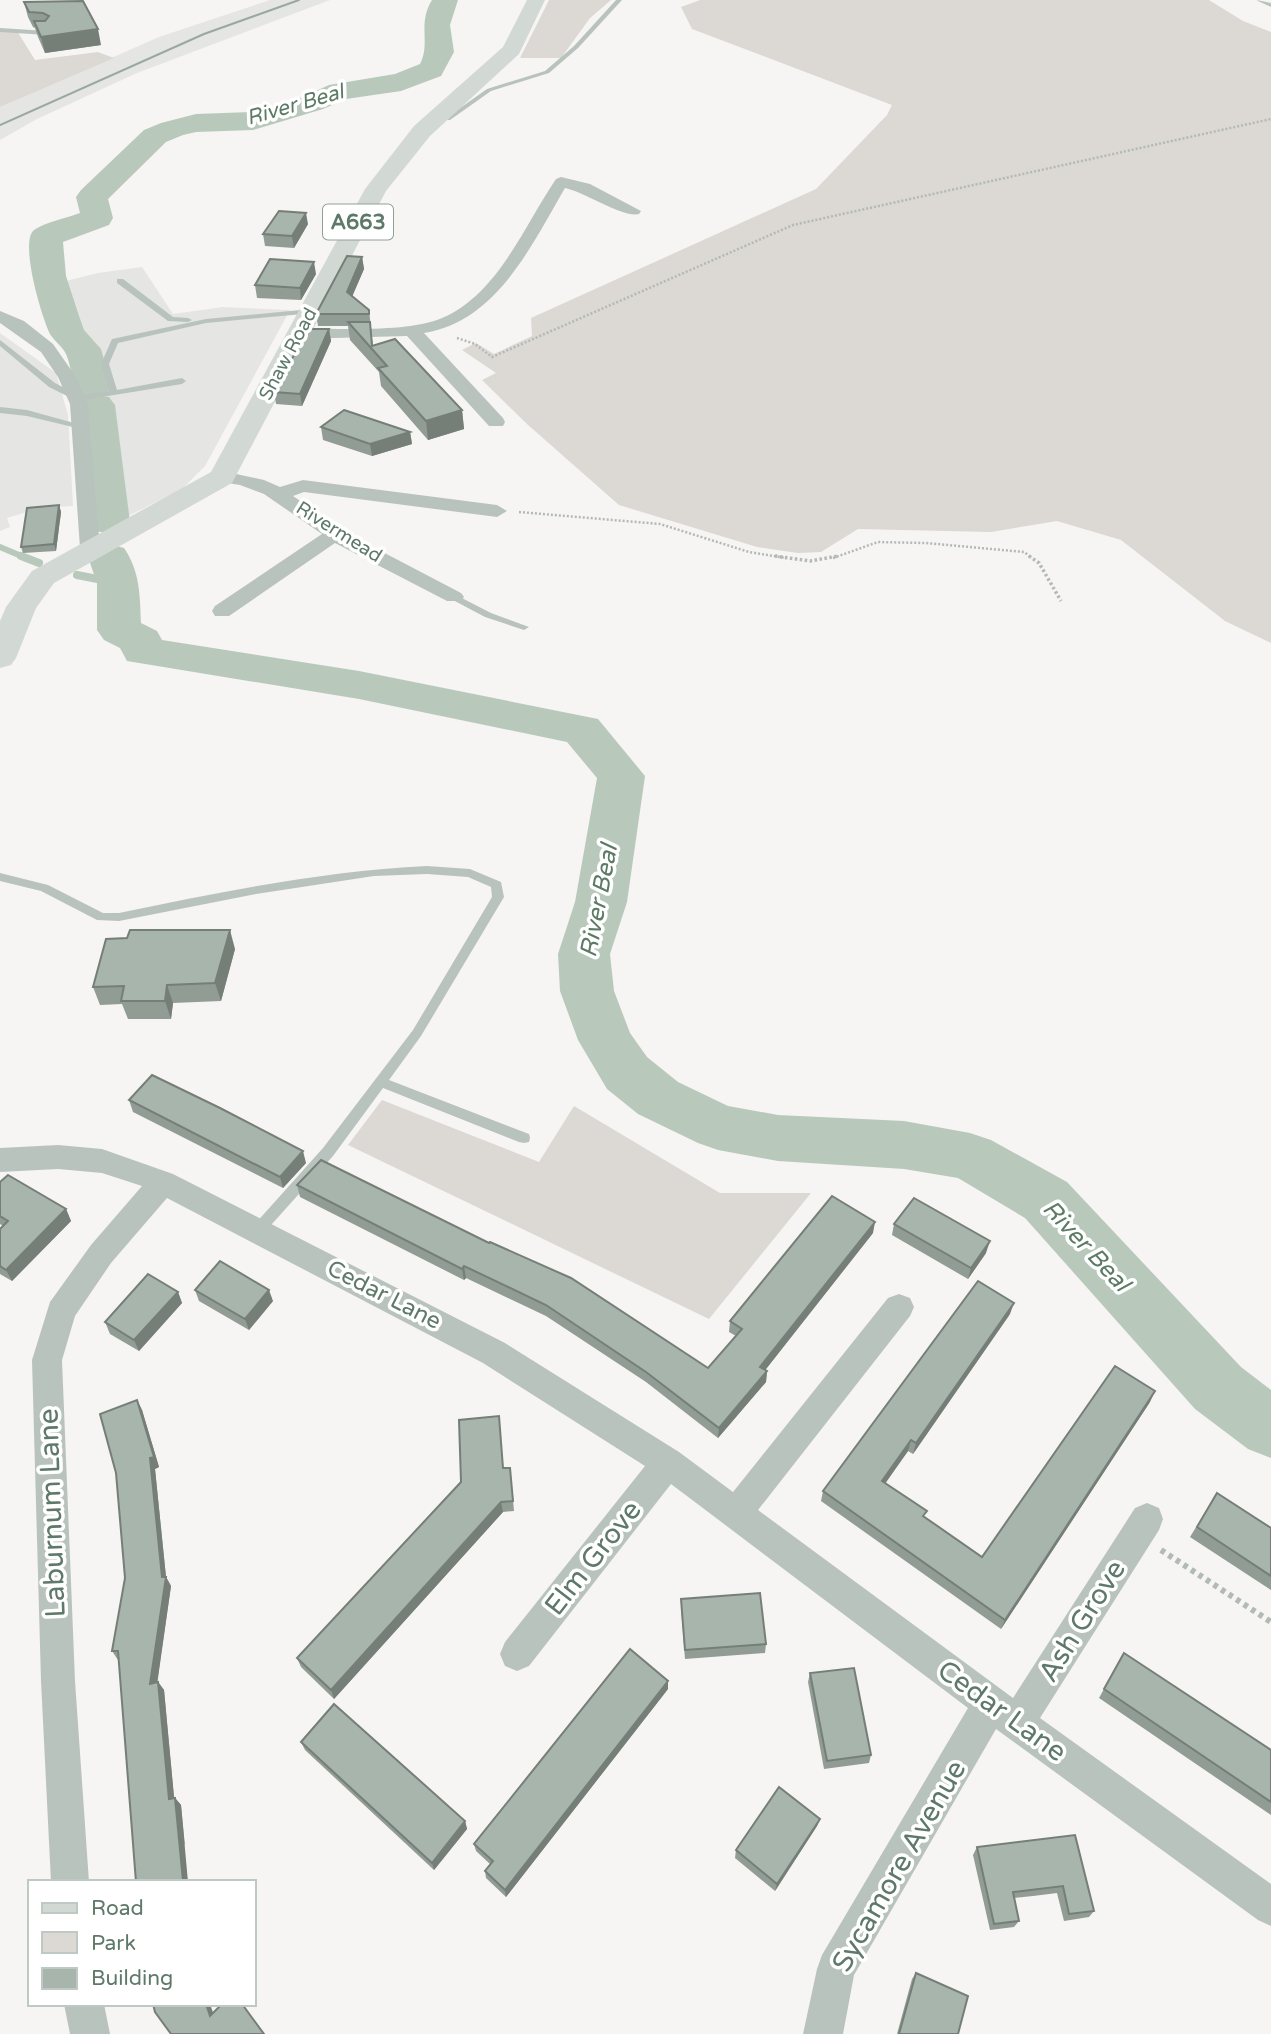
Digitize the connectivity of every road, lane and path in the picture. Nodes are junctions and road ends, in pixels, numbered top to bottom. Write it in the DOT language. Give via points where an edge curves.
graph roads {
  1 [pos="536,0"];
  2 [pos="619,0"];
  3 [pos="1260,0"];
  4 [pos="1271,5"];
  5 [pos="0,30"];
  6 [pos="47,33"];
  7 [pos="1271,119"];
  8 [pos="422,131"];
  9 [pos="633,211"];
  10 [pos="120,281"];
  11 [pos="311,311"];
  12 [pos="0,316"];
  13 [pos="206,321"];
  14 [pos="434,325"];
  15 [pos="410,329"];
  16 [pos="298,334"];
  17 [pos="0,342"];
  18 [pos="182,381"];
  19 [pos="114,393"];
  20 [pos="77,398"];
  21 [pos="0,411"];
  22 [pos="496,422"];
  23 [pos="81,426"];
  24 [pos="222,477"];
  25 [pos="279,494"];
  26 [pos="497,511"];
  27 [pos="335,534"];
  28 [pos="90,548"];
  29 [pos="454,597"];
  30 [pos="1061,601"];
  31 [pos="222,611"];
  32 [pos="6,624"];
  33 [pos="524,627"];
  34 [pos="0,658"];
  35 [pos="0,877"];
  36 [pos="381,1082"];
  37 [pos="524,1138"];
  38 [pos="0,1160"];
  39 [pos="163,1182"];
  40 [pos="258,1230"];
  41 [pos="899,1307"];
  42 [pos="668,1463"];
  43 [pos="735,1514"];
  44 [pos="1142,1527"];
  45 [pos="1271,1622"];
  46 [pos="517,1654"];
  47 [pos="1004,1713"];
  48 [pos="70,1880"];
  49 [pos="1271,1907"];
  50 [pos="84,2006"];
  51 [pos="90,2034"];
  52 [pos="822,2034"];
  1 -- 8 [label="main road, Shaw Road / A663" via="512,50"];
  2 -- 8 [label="lane" via="547,72 489,90 438,127"];
  3 -- 4 [label="lane"];
  5 -- 6 [label="lane"];
  7 -- 14 [label="path" via="793,225 492,358 475,344"];
  8 -- 11 [label="main road, Shaw Road / A663" via="376,189"];
  9 -- 14 [label="street" via="585,187 561,182 517,255 476,304"];
  10 -- 13 [label="lane" via="171,319"];
  11 -- 13 [label="lane"];
  11 -- 16 [label="main road, Shaw Road / A663"];
  12 -- 20 [label="street" via="47,348"];
  13 -- 19 [label="lane" via="115,341 105,364"];
  14 -- 15 [label="street"];
  15 -- 16 [label="street"];
  15 -- 22 [label="street"];
  16 -- 24 [label="main road, Shaw Road / A663"];
  17 -- 20 [label="lane" via="52,385"];
  18 -- 19 [label="lane"];
  19 -- 20 [label="lane"];
  20 -- 23 [label="street"];
  21 -- 23 [label="lane"];
  23 -- 28 [label="street"];
  24 -- 25 [label="street, Rivermead" via="245,479"];
  24 -- 28 [label="main road"];
  25 -- 26 [label="street" via="303,486"];
  25 -- 27 [label="street, Rivermead"];
  26 -- 30 [label="path" via="660,524 784,559 829,559 864,545 895,542 1024,552 1039,563"];
  27 -- 29 [label="street, Rivermead"];
  27 -- 31 [label="street"];
  28 -- 32 [label="main road" via="43,576"];
  29 -- 33 [label="lane"];
  32 -- 34 [label="main road"];
  35 -- 36 [label="lane" via="44,888 101,916 119,917 402,869 457,871 489,878 497,885 498,897 417,1033"];
  36 -- 37 [label="lane"];
  36 -- 40 [label="lane" via="328,1152"];
  38 -- 39 [label="street, Cedar Lane" via="58,1157 102,1161"];
  39 -- 40 [label="street, Cedar Lane"];
  39 -- 48 [label="street, Laburnum Lane" via="101,1254 61,1311 47,1360"];
  40 -- 42 [label="street, Cedar Lane" via="494,1353"];
  41 -- 43 [label="street"];
  42 -- 43 [label="street, Cedar Lane"];
  42 -- 46 [label="street, Elm Grove"];
  43 -- 47 [label="street, Cedar Lane"];
  44 -- 45 [label="path"];
  44 -- 47 [label="street, Ash Grove"];
  47 -- 49 [label="street, Cedar Lane"];
  47 -- 52 [label="street, Sycamore Avenue" via="836,1969"];
  50 -- 51 [label="street"];
}
